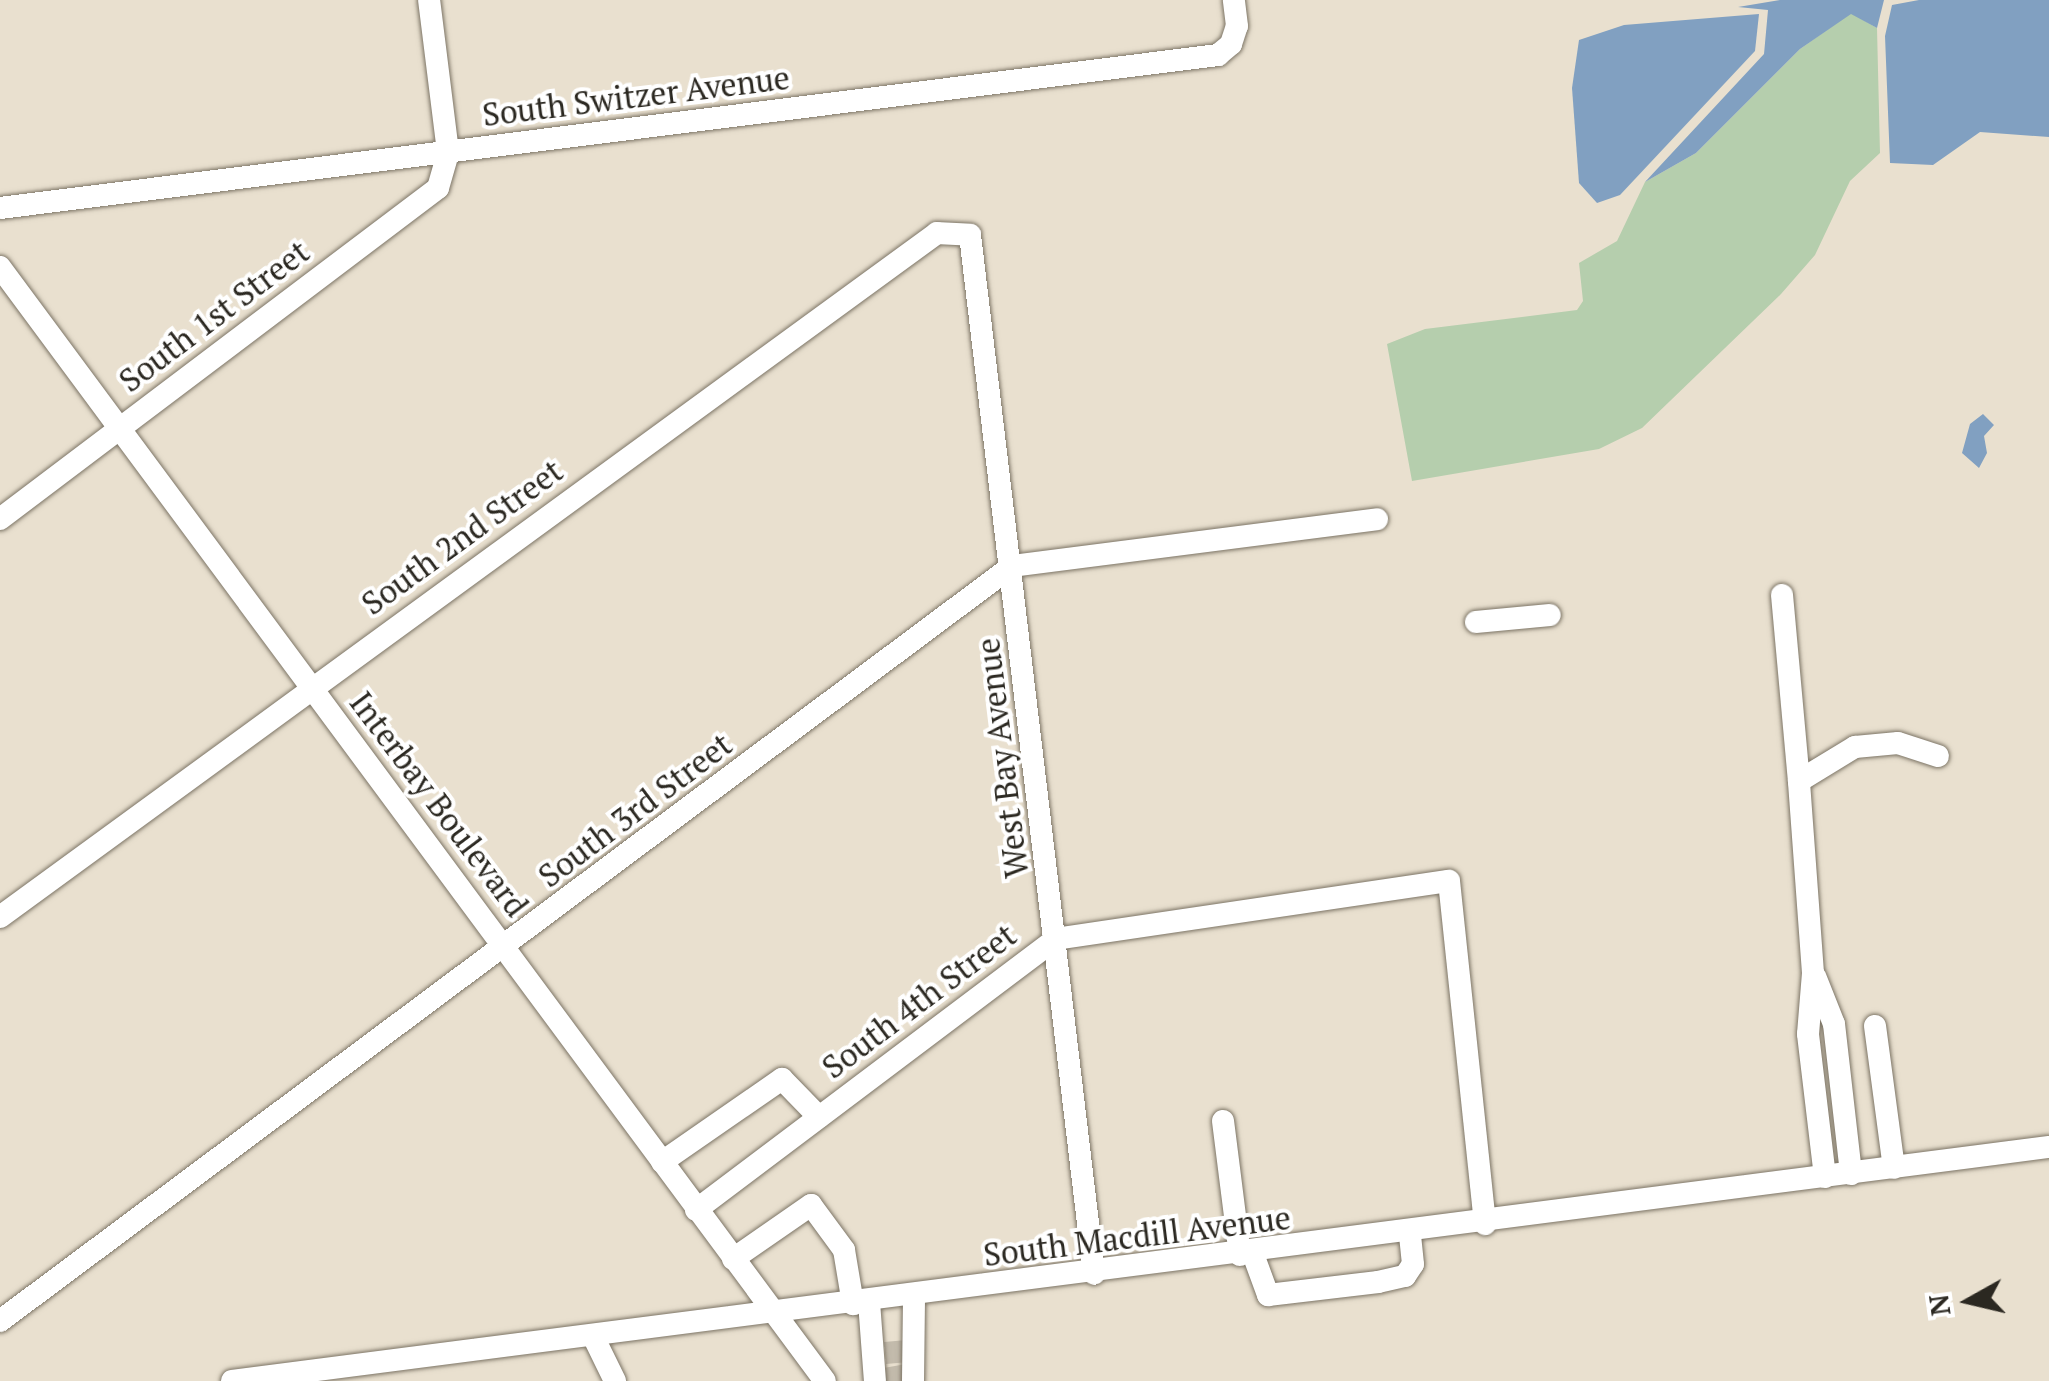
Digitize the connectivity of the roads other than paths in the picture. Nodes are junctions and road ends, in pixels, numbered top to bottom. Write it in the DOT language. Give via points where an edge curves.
graph roads {
  1 [pos="430,0"];
  2 [pos="1234,0"];
  3 [pos="448,152"];
  4 [pos="0,208"];
  5 [pos="970,235"];
  6 [pos="0,267"];
  7 [pos="119,428"];
  8 [pos="0,518"];
  9 [pos="1377,519"];
  10 [pos="1012,566"];
  11 [pos="1782,595"];
  12 [pos="1550,615"];
  13 [pos="1490,626"];
  14 [pos="312,686"];
  15 [pos="1938,756"];
  16 [pos="1798,780"];
  17 [pos="0,917"];
  18 [pos="1055,939"];
  19 [pos="506,948"];
  20 [pos="1813,972"];
  21 [pos="1875,1026"];
  22 [pos="819,1117"];
  23 [pos="1222,1121"];
  24 [pos="2049,1147"];
  25 [pos="662,1162"];
  26 [pos="1894,1168"];
  27 [pos="1851,1174"];
  28 [pos="1825,1178"];
  29 [pos="696,1210"];
  30 [pos="1485,1224"];
  31 [pos="1410,1233"];
  32 [pos="1246,1254"];
  33 [pos="734,1259"];
  34 [pos="1094,1274"];
  35 [pos="914,1296"];
  36 [pos="864,1311"];
  37 [pos="774,1314"];
  38 [pos="0,1321"];
  39 [pos="915,1325"];
  40 [pos="593,1336"];
  41 [pos="895,1368"];
  42 [pos="403,1370"];
  43 [pos="232,1381"];
  44 [pos="615,1381"];
  45 [pos="824,1381"];
  1 -- 3 [label="street"];
  2 -- 3 [label="street, South Switzer Avenue" via="1231,44 1218,55"];
  3 -- 4 [label="street, South Switzer Avenue"];
  3 -- 7 [label="street, South 1st Street" via="438,188"];
  5 -- 10 [label="street, West Bay Avenue"];
  5 -- 14 [label="street, South 2nd Street" via="937,233"];
  6 -- 7 [label="street, Interbay Boulevard"];
  7 -- 8 [label="street, South 1st Street"];
  7 -- 14 [label="street, Interbay Boulevard"];
  9 -- 10 [label="street, South 3rd Street"];
  10 -- 18 [label="street, West Bay Avenue"];
  10 -- 19 [label="street, South 3rd Street"];
  11 -- 16 [label="street"];
  12 -- 13 [label="street"];
  14 -- 17 [label="street, South 2nd Street"];
  14 -- 19 [label="street, Interbay Boulevard"];
  15 -- 16 [label="street" via="1898,742 1856,747"];
  16 -- 20 [label="street"];
  18 -- 22 [label="street, South 4th Street"];
  18 -- 30 [label="street, South 4th Street" via="1449,881"];
  18 -- 34 [label="street, West Bay Avenue"];
  19 -- 25 [label="street, Interbay Boulevard"];
  19 -- 38 [label="street, South 3rd Street"];
  20 -- 27 [label="street" via="1834,1024"];
  20 -- 28 [label="street" via="1808,1034"];
  21 -- 26 [label="street"];
  22 -- 25 [label="street" via="782,1079"];
  22 -- 29 [label="street, South 4th Street"];
  23 -- 32 [label="street"];
  24 -- 26 [label="street, South Macdill Avenue"];
  25 -- 29 [label="street, Interbay Boulevard"];
  26 -- 27 [label="street, South Macdill Avenue"];
  27 -- 28 [label="street, South Macdill Avenue"];
  28 -- 30 [label="street, South Macdill Avenue"];
  29 -- 33 [label="street, Interbay Boulevard"];
  30 -- 31 [label="street, South Macdill Avenue"];
  31 -- 32 [label="street, South Macdill Avenue"];
  31 -- 32 [label="street" via="1413,1264 1405,1276 1378,1282 1268,1295"];
  32 -- 34 [label="street, South Macdill Avenue"];
  33 -- 36 [label="street" via="811,1205 844,1250"];
  33 -- 37 [label="street, Interbay Boulevard"];
  34 -- 35 [label="street, South Macdill Avenue"];
  35 -- 36 [label="street, South Macdill Avenue"];
  35 -- 39 [label="street"];
  36 -- 37 [label="street, South Macdill Avenue"];
  36 -- 39 [label="street"];
  36 -- 41 [label="street"];
  37 -- 40 [label="street, South Macdill Avenue"];
  37 -- 45 [label="street, Interbay Boulevard"];
  39 -- 41 [label="street"];
  40 -- 42 [label="street, South Macdill Avenue"];
  40 -- 44 [label="street"];
  42 -- 43 [label="street, South Macdill Avenue"];
}
